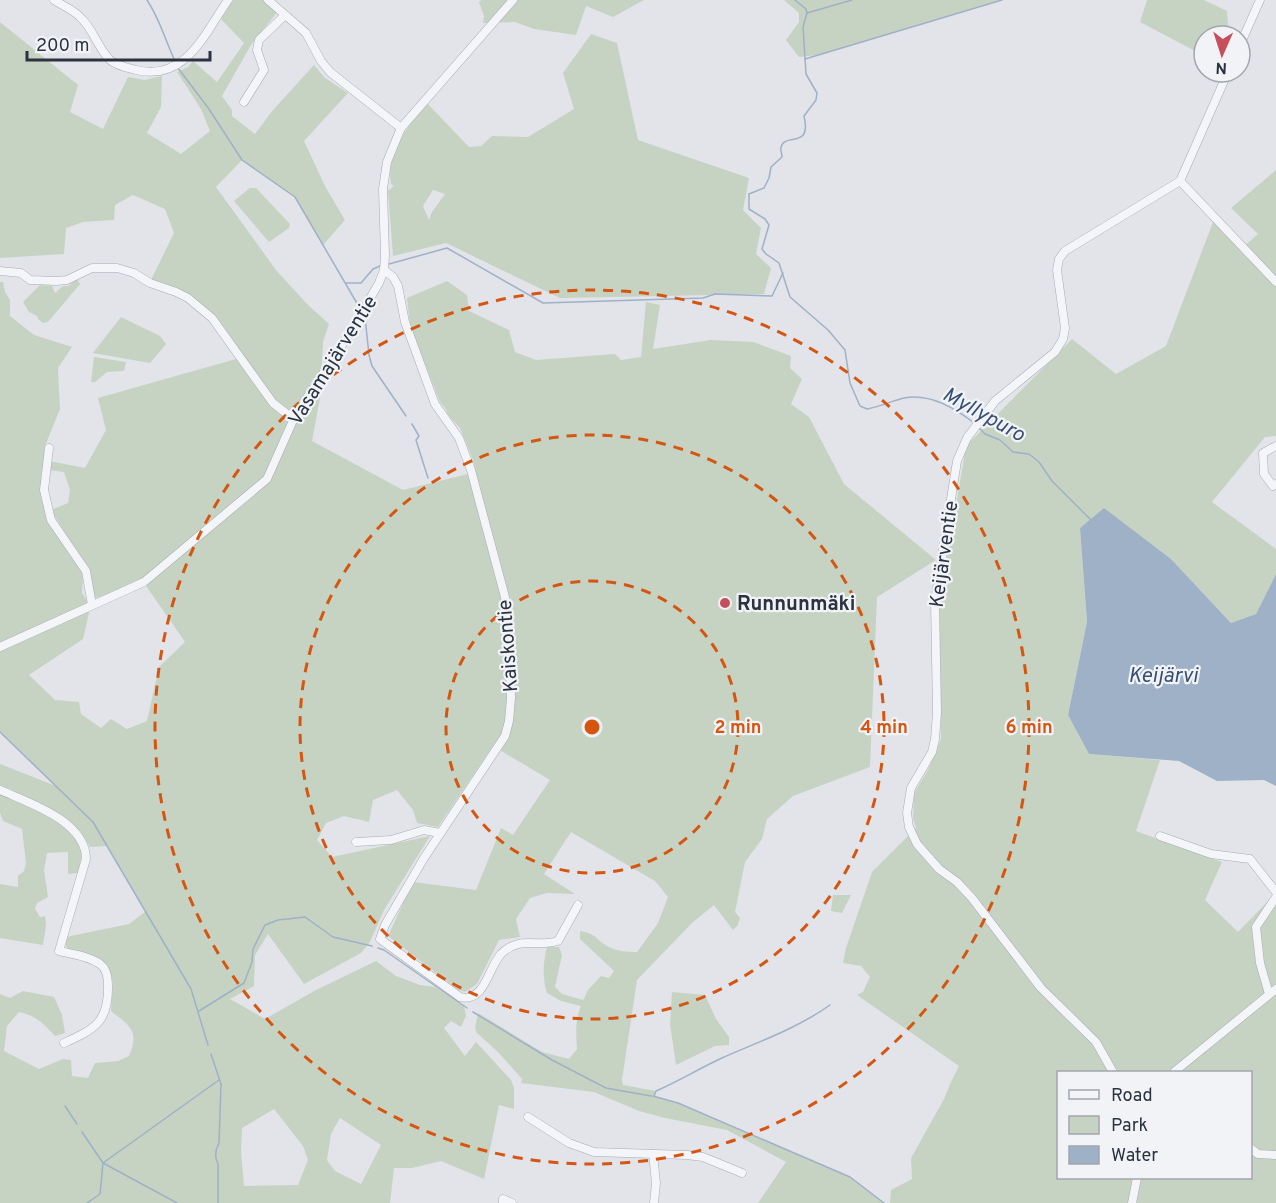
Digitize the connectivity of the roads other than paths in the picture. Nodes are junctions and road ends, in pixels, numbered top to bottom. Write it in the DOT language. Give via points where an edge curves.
graph roads {
  1 [pos="54,0"];
  2 [pos="228,0"];
  3 [pos="268,0"];
  4 [pos="513,0"];
  5 [pos="1260,0"];
  6 [pos="285,15"];
  7 [pos="1249,24"];
  8 [pos="1223,84"];
  9 [pos="243,102"];
  10 [pos="401,128"];
  11 [pos="1180,181"];
  12 [pos="384,270"];
  13 [pos="0,271"];
  14 [pos="1276,282"];
  15 [pos="295,416"];
  16 [pos="1276,446"];
  17 [pos="49,448"];
  18 [pos="1276,484"];
  19 [pos="92,605"];
  20 [pos="0,647"];
  21 [pos="0,790"];
  22 [pos="440,833"];
  23 [pos="1160,836"];
  24 [pos="356,842"];
  25 [pos="1276,892"];
  26 [pos="1276,897"];
  27 [pos="578,905"];
  28 [pos="1273,992"];
  29 [pos="64,1043"];
  30 [pos="1112,1071"];
  31 [pos="1175,1071"];
  32 [pos="528,1117"];
  33 [pos="1252,1150"];
  34 [pos="653,1154"];
  35 [pos="1276,1155"];
  36 [pos="742,1173"];
  37 [pos="1137,1179"];
  38 [pos="503,1201"];
  39 [pos="512,1203"];
  40 [pos="654,1203"];
  41 [pos="1132,1203"];
  1 -- 2 [label="street" via="83,19 111,61 145,72 176,64 195,51"];
  3 -- 6 [label="street"];
  4 -- 10 [label="street, Vasamajärventie"];
  5 -- 7 [label="street"];
  6 -- 9 [label="street" via="259,40 257,50 264,70"];
  6 -- 10 [label="street" via="306,33 330,72"];
  8 -- 11 [label="street"];
  10 -- 12 [label="street, Vasamajärventie" via="387,162 383,189"];
  11 -- 14 [label="street"];
  11 -- 30 [label="street, Keijärventie" via="1065,251 1057,270 1063,339 1055,352 1010,387 960,451 934,601 935,739 908,798 909,827 917,844 972,898 1041,988 1101,1047"];
  12 -- 15 [label="street, Vasamajärventie" via="353,328"];
  12 -- 22 [label="street, Kaiskontie" via="398,286 405,322 435,404 459,438 471,470 507,613 511,698 508,729"];
  13 -- 15 [label="street" via="21,273 30,280 56,281 92,268 117,267 176,292 212,318 273,403"];
  15 -- 19 [label="street, Vasamajärventie" via="267,479 144,582"];
  16 -- 18 [label="street" via="1263,453 1264,474 1273,486"];
  17 -- 19 [label="street" via="44,490 51,520 86,571"];
  19 -- 20 [label="street, Vasamajärventie"];
  21 -- 29 [label="street" via="48,811 86,849 59,951 104,967 107,1005 96,1026"];
  22 -- 24 [label="street" via="424,830 391,840"];
  22 -- 27 [label="street, Kaiskontie" via="403,891 380,939 460,997 473,997 482,988 506,950 523,942 558,942"];
  23 -- 25 [label="street" via="1210,854 1250,859"];
  26 -- 28 [label="street" via="1256,927 1260,963"];
  28 -- 31 [label="street"];
  32 -- 34 [label="street" via="569,1143 594,1152"];
  33 -- 35 [label="street"];
  34 -- 36 [label="street" via="703,1157"];
  34 -- 40 [label="street"];
  37 -- 41 [label="street"];
  38 -- 39 [label="street"];
}
